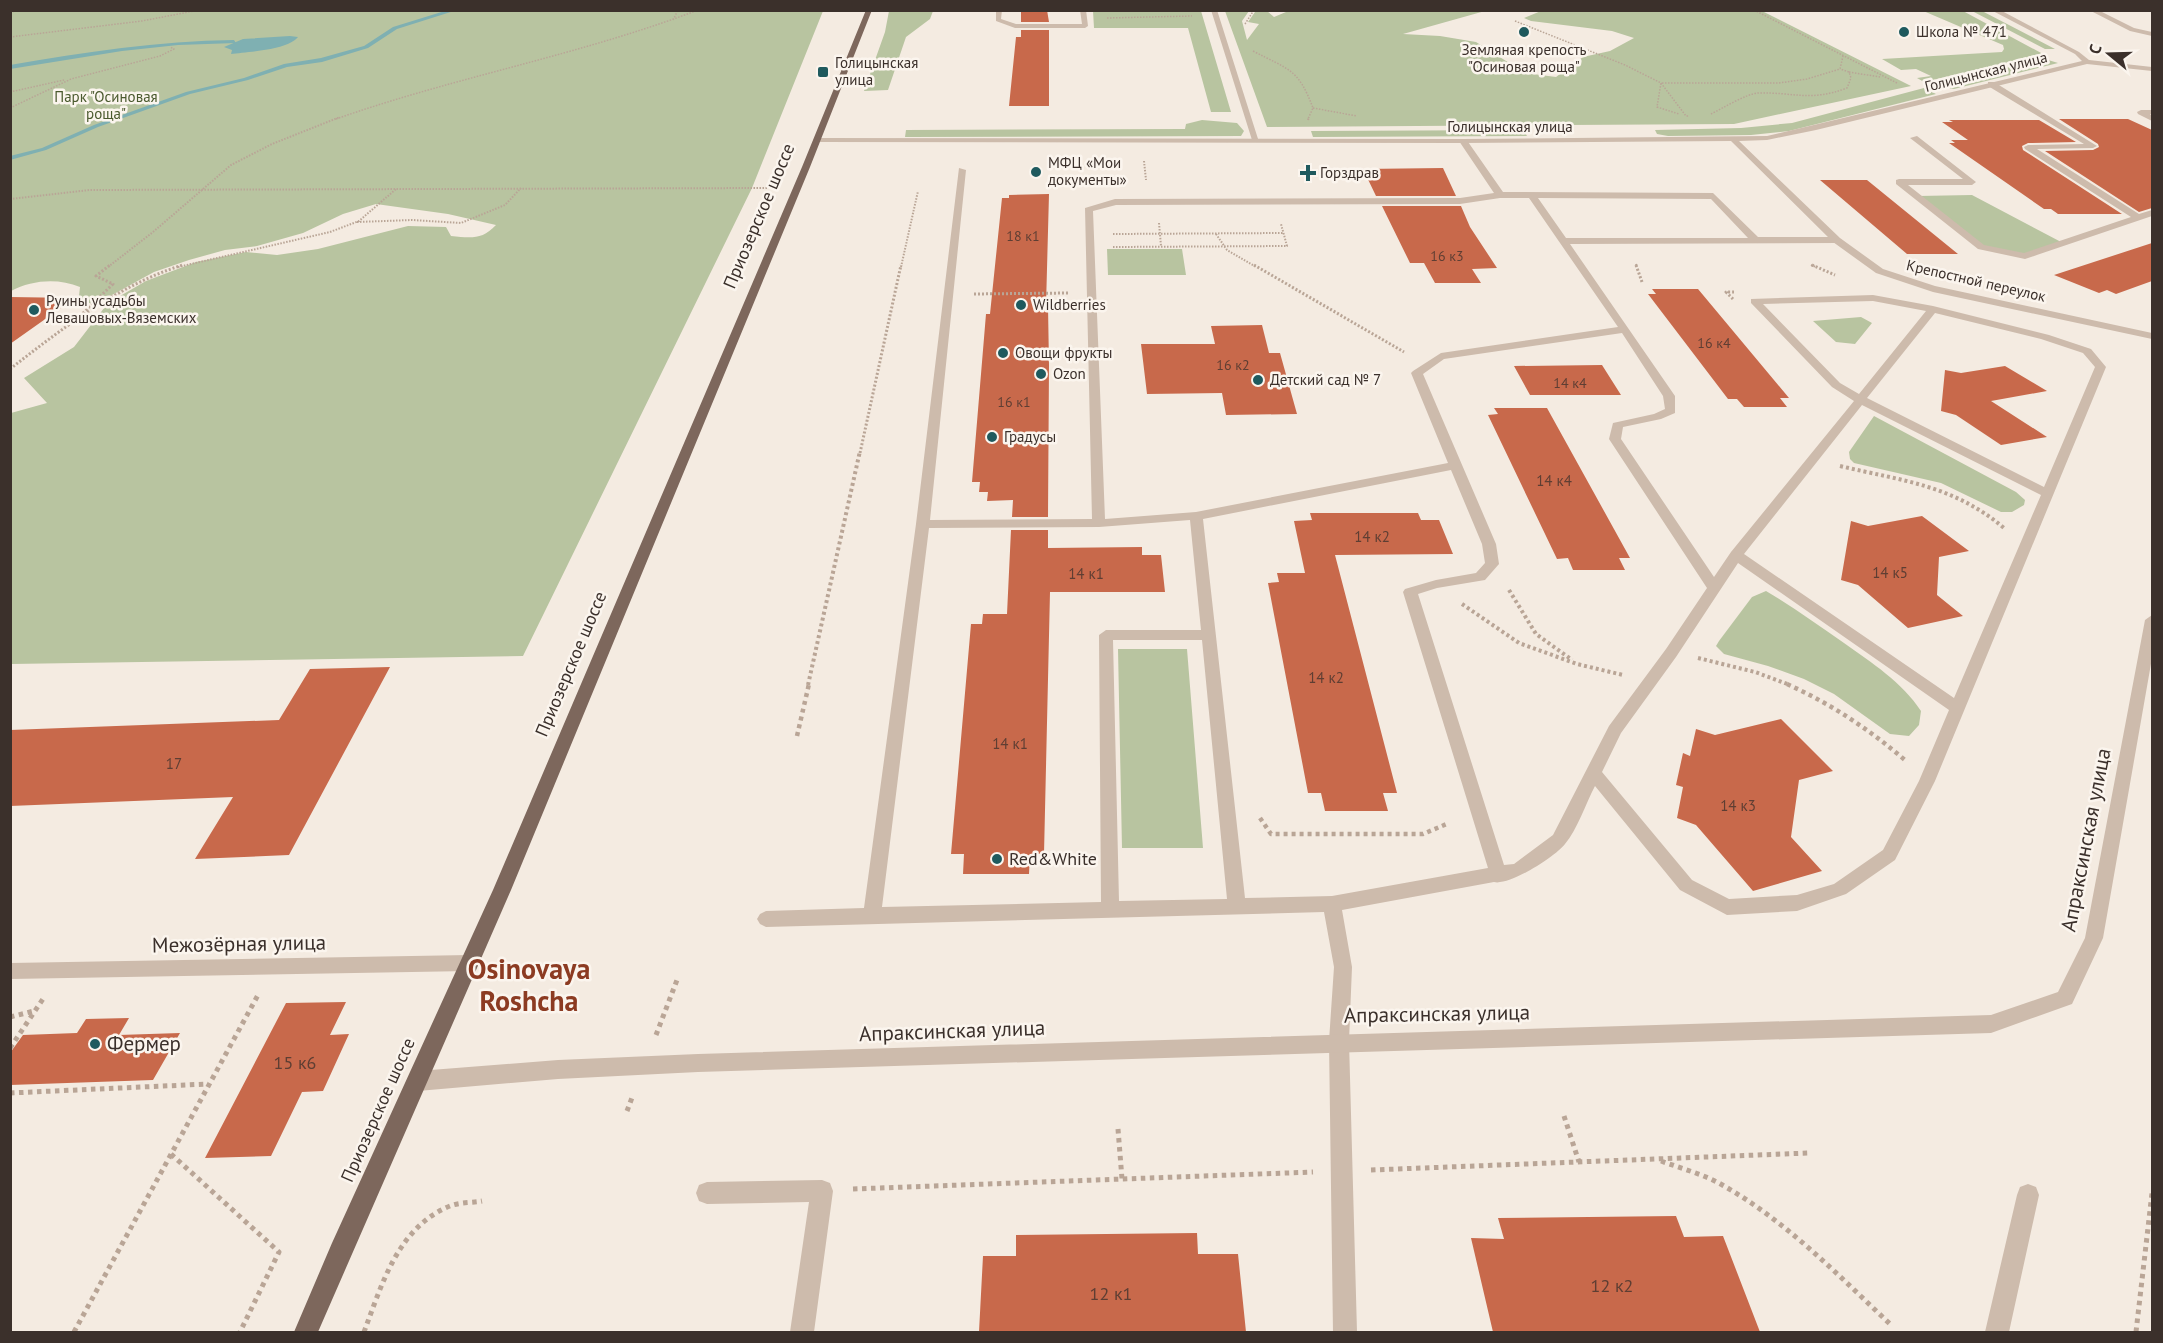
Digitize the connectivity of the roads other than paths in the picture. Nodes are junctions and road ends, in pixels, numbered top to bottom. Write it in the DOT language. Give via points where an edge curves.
graph roads {
  1 [pos="869,10"];
  2 [pos="999,10"];
  3 [pos="1083,10"];
  4 [pos="1214,10"];
  5 [pos="1994,10"];
  6 [pos="2092,10"];
  7 [pos="2152,34"];
  8 [pos="2087,62"];
  9 [pos="2152,69"];
  10 [pos="1991,84"];
  11 [pos="2152,112"];
  12 [pos="2152,118"];
  13 [pos="1914,138"];
  14 [pos="817,140"];
  15 [pos="1256,140"];
  16 [pos="1734,140"];
  17 [pos="1463,141"];
  18 [pos="962,170"];
  19 [pos="1500,195"];
  20 [pos="1532,196"];
  21 [pos="2152,213"];
  22 [pos="2137,218"];
  23 [pos="1755,240"];
  24 [pos="1837,240"];
  25 [pos="1564,242"];
  26 [pos="1933,309"];
  27 [pos="1625,329"];
  28 [pos="2152,336"];
  29 [pos="1859,399"];
  30 [pos="1455,465"];
  31 [pos="2049,494"];
  32 [pos="1196,516"];
  33 [pos="1099,523"];
  34 [pos="923,524"];
  35 [pos="1736,555"];
  36 [pos="1714,587"];
  37 [pos="2152,620"];
  38 [pos="1209,635"];
  39 [pos="1956,707"];
  40 [pos="1593,772"];
  41 [pos="1499,876"];
  42 [pos="1332,904"];
  43 [pos="1237,906"];
  44 [pos="1110,909"];
  45 [pos="872,915"];
  46 [pos="766,919"];
  47 [pos="469,963"];
  48 [pos="10,971"];
  49 [pos="1339,1041"];
  50 [pos="418,1081"];
  51 [pos="707,1192"];
  52 [pos="2028,1195"];
  53 [pos="306,1332"];
  54 [pos="802,1332"];
  55 [pos="1345,1332"];
  56 [pos="1997,1332"];
  1 -- 14 [label="main road, Приозерское шоссе"];
  2 -- 3 [label="street" via="998,20 1015,26 1085,26"];
  4 -- 15 [label="street"];
  5 -- 8 [label="street, Голицынская улица"];
  6 -- 7 [label="street" via="2132,30"];
  8 -- 9 [label="street"];
  8 -- 10 [label="street, Голицынская улица"];
  10 -- 16 [label="street, Голицынская улица" via="1793,133"];
  10 -- 22 [label="street" via="2093,146 2028,147"];
  11 -- 12 [label="street" via="2141,112"];
  13 -- 22 [label="street" via="1972,182 1899,182 1981,247 2025,256"];
  14 -- 15 [label="street, Голицынская улица"];
  14 -- 47 [label="main road, Приозерское шоссе"];
  15 -- 17 [label="street, Голицынская улица"];
  16 -- 17 [label="street, Голицынская улица"];
  16 -- 24 [label="street, Крепостной переулок"];
  17 -- 19 [label="street"];
  18 -- 34 [label="street"];
  19 -- 20 [label="street"];
  19 -- 33 [label="street" via="1460,201 1115,202 1088,210"];
  20 -- 23 [label="street" via="1713,196"];
  20 -- 25 [label="street"];
  21 -- 22 [label="street"];
  23 -- 24 [label="street"];
  23 -- 25 [label="street"];
  24 -- 28 [label="street, Крепостной переулок" via="1873,267 1899,279"];
  25 -- 27 [label="street"];
  26 -- 29 [label="street"];
  26 -- 29 [label="street" via="1873,298 1755,302 1836,385"];
  26 -- 31 [label="street" via="2087,351 2101,367"];
  27 -- 30 [label="street" via="1441,356 1416,373"];
  27 -- 36 [label="street" via="1669,396 1671,411 1617,425 1615,439"];
  29 -- 31 [label="street"];
  29 -- 35 [label="street"];
  30 -- 32 [label="street"];
  30 -- 41 [label="street" via="1489,544 1492,564 1480,577 1410,592"];
  31 -- 39 [label="street"];
  32 -- 33 [label="street"];
  32 -- 38 [label="street"];
  33 -- 34 [label="street"];
  34 -- 45 [label="street"];
  35 -- 36 [label="street"];
  35 -- 39 [label="street"];
  36 -- 40 [label="street" via="1615,730"];
  37 -- 49 [label="street, Апраксинская улица" via="2094,938 2065,998 1991,1024"];
  38 -- 43 [label="street"];
  38 -- 44 [label="street" via="1106,635"];
  39 -- 40 [label="street" via="1927,781 1889,855 1840,889 1797,903 1727,908 1686,885"];
  40 -- 41 [label="street" via="1559,840 1518,870"];
  41 -- 42 [label="street"];
  42 -- 43 [label="street"];
  42 -- 49 [label="street" via="1343,967"];
  43 -- 44 [label="street"];
  44 -- 45 [label="street"];
  45 -- 46 [label="street"];
  47 -- 48 [label="street, Межозёрная улица"];
  47 -- 50 [label="main road, Приозерское шоссе"];
  49 -- 50 [label="street, Апраксинская улица" via="644,1066"];
  49 -- 55 [label="street"];
  50 -- 53 [label="main road, Приозерское шоссе"];
  51 -- 54 [label="street" via="822,1191"];
  52 -- 56 [label="street"];
}
